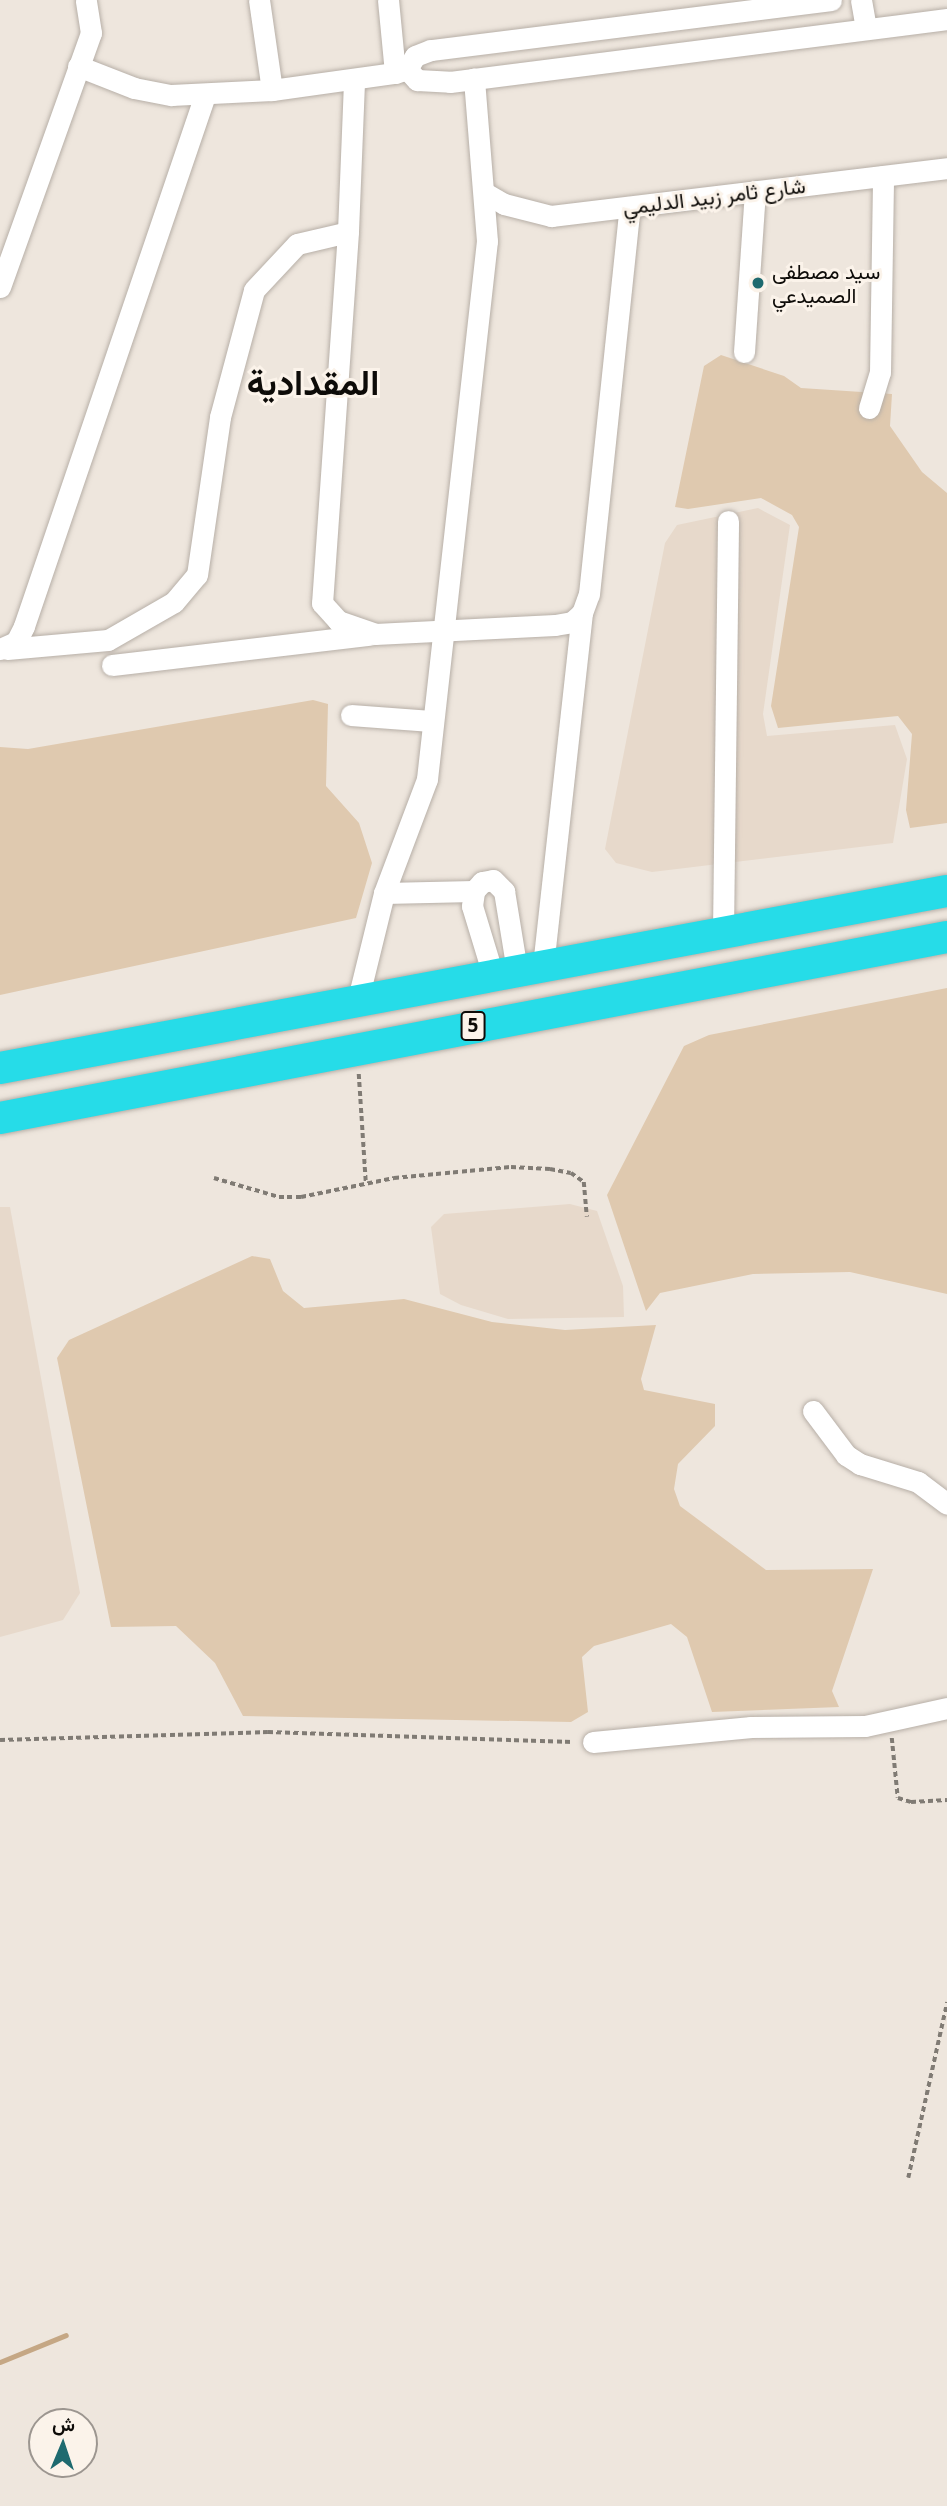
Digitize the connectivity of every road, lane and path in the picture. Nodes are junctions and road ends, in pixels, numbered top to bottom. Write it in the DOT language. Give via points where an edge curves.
graph roads {
  1 [pos="86,0"];
  2 [pos="259,0"];
  3 [pos="388,0"];
  4 [pos="831,0"];
  5 [pos="861,0"];
  6 [pos="947,19"];
  7 [pos="866,29"];
  8 [pos="78,66"];
  9 [pos="401,71"];
  10 [pos="474,79"];
  11 [pos="354,82"];
  12 [pos="272,90"];
  13 [pos="205,95"];
  14 [pos="947,168"];
  15 [pos="883,176"];
  16 [pos="755,191"];
  17 [pos="485,193"];
  18 [pos="630,206"];
  19 [pos="348,232"];
  20 [pos="0,287"];
  21 [pos="744,352"];
  22 [pos="869,408"];
  23 [pos="728,521"];
  24 [pos="582,613"];
  25 [pos="442,631"];
  26 [pos="375,634"];
  27 [pos="3,649"];
  28 [pos="112,665"];
  29 [pos="351,715"];
  30 [pos="431,721"];
  31 [pos="474,891"];
  32 [pos="947,891"];
  33 [pos="384,893"];
  34 [pos="723,933"];
  35 [pos="947,937"];
  36 [pos="518,970"];
  37 [pos="358,999"];
  38 [pos="357,1048"];
  39 [pos="0,1068"];
  40 [pos="0,1118"];
  41 [pos="214,1178"];
  42 [pos="366,1184"];
  43 [pos="587,1217"];
  44 [pos="813,1411"];
  45 [pos="947,1504"];
  46 [pos="947,1709"];
  47 [pos="890,1720"];
  48 [pos="0,1740"];
  49 [pos="593,1742"];
  50 [pos="947,1800"];
  51 [pos="947,2001"];
  52 [pos="908,2178"];
  1 -- 8 [label="street" via="91,33"];
  2 -- 12 [label="street"];
  3 -- 9 [label="street"];
  4 -- 9 [label="street" via="431,50 415,56"];
  5 -- 7 [label="street"];
  6 -- 7 [label="street"];
  7 -- 10 [label="street"];
  8 -- 13 [label="street" via="134,88"];
  8 -- 20 [label="street"];
  9 -- 10 [label="street" via="417,80"];
  9 -- 11 [label="street"];
  10 -- 17 [label="street"];
  11 -- 12 [label="street"];
  11 -- 19 [label="street"];
  12 -- 13 [label="street"];
  13 -- 27 [label="street" via="24,626"];
  14 -- 15 [label="street, شارع ثامر زبيد الدليمي"];
  15 -- 16 [label="street, شارع ثامر زبيد الدليمي"];
  15 -- 22 [label="street" via="880,372"];
  16 -- 18 [label="street, شارع ثامر زبيد الدليمي"];
  16 -- 21 [label="street"];
  17 -- 18 [label="street, شارع ثامر زبيد الدليمي" via="504,204 551,216"];
  17 -- 25 [label="street" via="487,241"];
  18 -- 24 [label="street" via="589,594"];
  19 -- 26 [label="street" via="322,603 338,621"];
  19 -- 27 [label="street" via="297,244 254,289 220,417 197,575 174,602 108,640"];
  23 -- 34 [label="street"];
  24 -- 25 [label="street" via="572,622 555,625"];
  24 -- 36 [label="street"];
  25 -- 26 [label="street"];
  25 -- 30 [label="street"];
  26 -- 28 [label="street"];
  29 -- 30 [label="street"];
  30 -- 33 [label="street" via="427,779"];
  31 -- 33 [label="street"];
  31 -- 36 [label="street" via="472,906"];
  31 -- 36 [label="street" via="482,882 493,880 504,891"];
  32 -- 34 [label="highway, 5"];
  33 -- 37 [label="street"];
  34 -- 36 [label="highway, 5"];
  35 -- 38 [label="highway, 5"];
  36 -- 37 [label="highway, 5"];
  37 -- 39 [label="highway, 5"];
  38 -- 40 [label="highway, 5"];
  38 -- 42 [label="path"];
  41 -- 42 [label="path" via="290,1197"];
  42 -- 43 [label="path" via="511,1167 550,1169 571,1173 584,1182"];
  44 -- 45 [label="street" via="846,1455 860,1465 918,1482"];
  46 -- 47 [label="street"];
  47 -- 49 [label="street" via="865,1726 751,1727"];
  47 -- 50 [label="path" via="898,1798"];
  48 -- 49 [label="path" via="268,1731"];
  51 -- 52 [label="path"];
}
